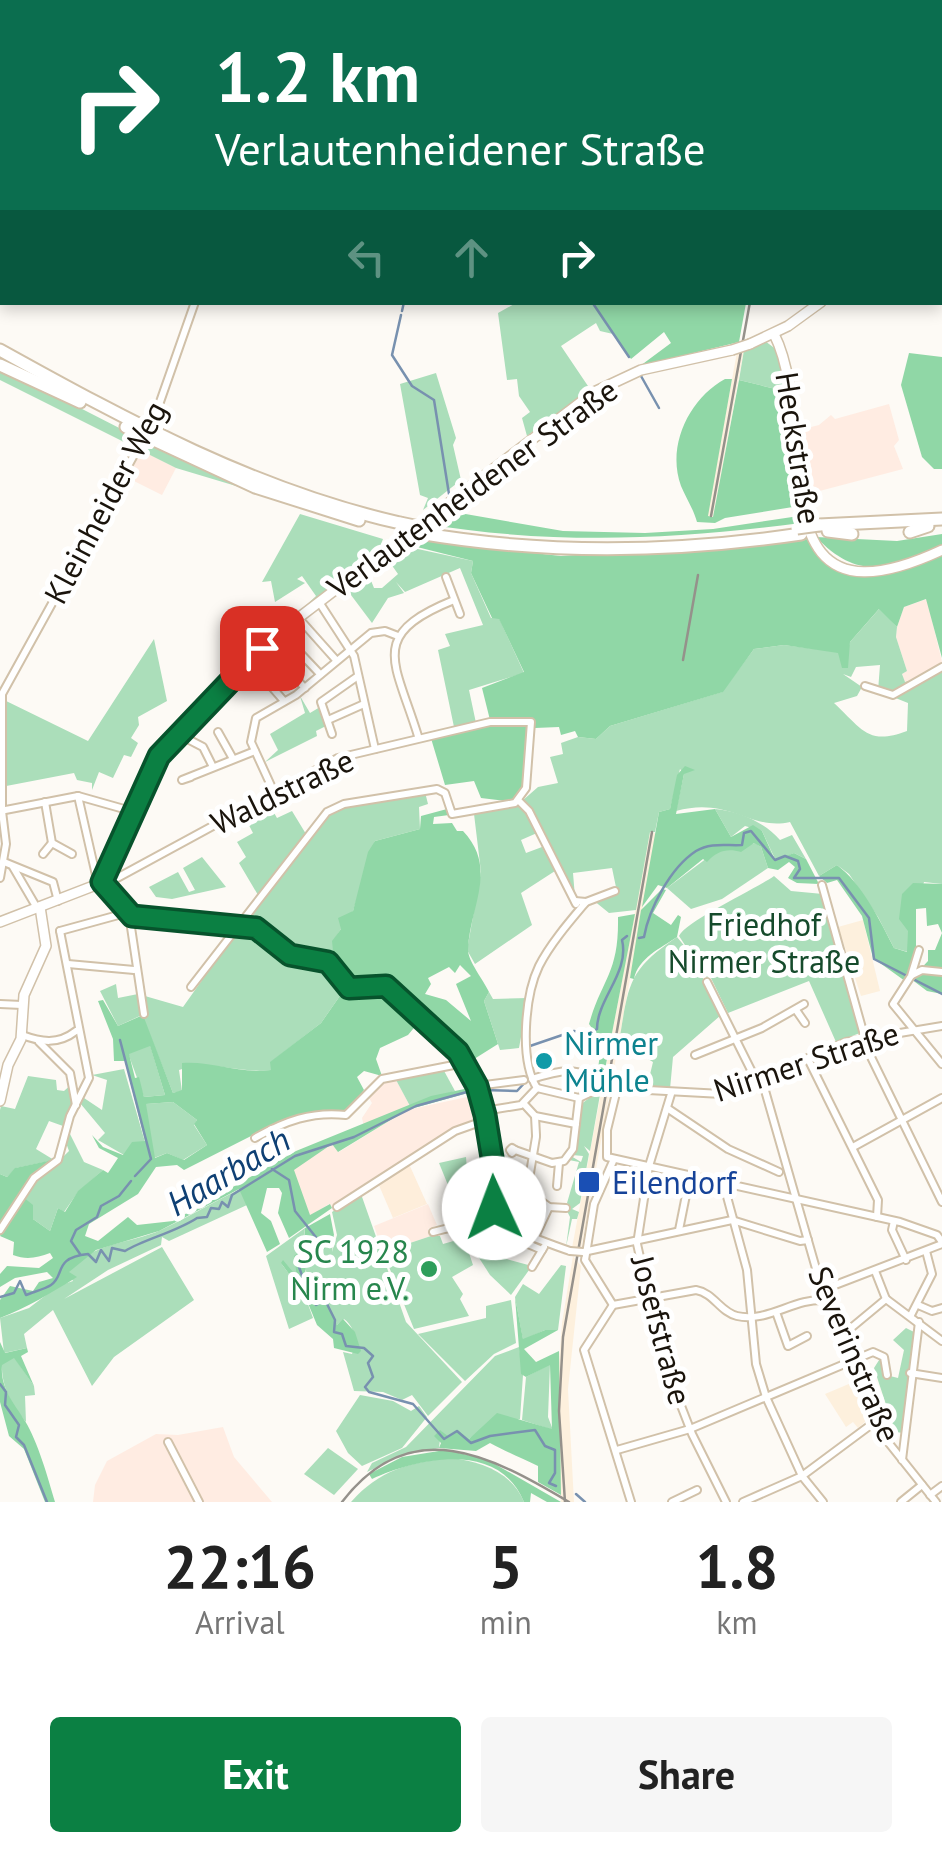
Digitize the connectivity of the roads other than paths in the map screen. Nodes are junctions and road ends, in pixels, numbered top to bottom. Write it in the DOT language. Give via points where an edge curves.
graph roads {
  1 [pos="194,305"];
  2 [pos="818,305"];
  3 [pos="774,334"];
  4 [pos="1,347"];
  5 [pos="0,366"];
  6 [pos="80,402"];
  7 [pos="942,522"];
  8 [pos="398,526"];
  9 [pos="928,526"];
  10 [pos="823,529"];
  11 [pos="910,532"];
  12 [pos="852,534"];
  13 [pos="942,550"];
  14 [pos="446,578"];
  15 [pos="454,600"];
  16 [pos="319,602"];
  17 [pos="460,614"];
  18 [pos="303,623"];
  19 [pos="398,636"];
  20 [pos="285,637"];
  21 [pos="350,648"];
  22 [pos="268,651"];
  23 [pos="336,660"];
  24 [pos="248,661"];
  25 [pos="942,666"];
  26 [pos="320,674"];
  27 [pos="358,676"];
  28 [pos="865,686"];
  29 [pos="304,688"];
  30 [pos="2,694"];
  31 [pos="284,701"];
  32 [pos="364,704"];
  33 [pos="328,720"];
  34 [pos="218,732"];
  35 [pos="177,734"];
  36 [pos="332,734"];
  37 [pos="418,736"];
  38 [pos="375,749"];
  39 [pos="255,751"];
  40 [pos="232,758"];
  41 [pos="212,765"];
  42 [pos="192,778"];
  43 [pos="272,790"];
  44 [pos="78,796"];
  45 [pos="519,800"];
  46 [pos="45,802"];
  47 [pos="124,810"];
  48 [pos="1,815"];
  49 [pos="52,843"];
  50 [pos="43,854"];
  51 [pos="72,854"];
  52 [pos="4,862"];
  53 [pos="13,866"];
  54 [pos="0,878"];
  55 [pos="102,884"];
  56 [pos="822,885"];
  57 [pos="615,890"];
  58 [pos="58,901"];
  59 [pos="575,901"];
  60 [pos="586,902"];
  61 [pos="38,908"];
  62 [pos="0,909"];
  63 [pos="126,914"];
  64 [pos="576,914"];
  65 [pos="1,922"];
  66 [pos="240,924"];
  67 [pos="60,930"];
  68 [pos="47,931"];
  69 [pos="919,950"];
  70 [pos="68,964"];
  71 [pos="134,970"];
  72 [pos="942,972"];
  73 [pos="909,978"];
  74 [pos="708,982"];
  75 [pos="192,986"];
  76 [pos="0,1004"];
  77 [pos="22,1004"];
  78 [pos="804,1004"];
  79 [pos="796,1010"];
  80 [pos="144,1014"];
  81 [pos="805,1023"];
  82 [pos="942,1026"];
  83 [pos="912,1028"];
  84 [pos="76,1031"];
  85 [pos="22,1035"];
  86 [pos="866,1037"];
  87 [pos="735,1038"];
  88 [pos="38,1042"];
  89 [pos="695,1055"];
  90 [pos="808,1059"];
  91 [pos="464,1063"];
  92 [pos="942,1064"];
  93 [pos="528,1080"];
  94 [pos="760,1081"];
  95 [pos="477,1086"];
  96 [pos="538,1088"];
  97 [pos="607,1088"];
  98 [pos="671,1094"];
  99 [pos="579,1098"];
  100 [pos="942,1098"];
  101 [pos="0,1101"];
  102 [pos="76,1104"];
  103 [pos="524,1104"];
  104 [pos="667,1108"];
  105 [pos="484,1111"];
  106 [pos="535,1116"];
  107 [pos="486,1120"];
  108 [pos="901,1120"];
  109 [pos="576,1124"];
  110 [pos="256,1138"];
  111 [pos="854,1147"];
  112 [pos="514,1150"];
  113 [pos="530,1157"];
  114 [pos="610,1158"];
  115 [pos="559,1163"];
  116 [pos="649,1166"];
  117 [pos="778,1172"];
  118 [pos="690,1175"];
  119 [pos="938,1178"];
  120 [pos="723,1182"];
  121 [pos="528,1191"];
  122 [pos="796,1198"];
  123 [pos="515,1199"];
  124 [pos="942,1202"];
  125 [pos="551,1206"];
  126 [pos="337,1207"];
  127 [pos="566,1208"];
  128 [pos="877,1217"];
  129 [pos="732,1220"];
  130 [pos="894,1220"];
  131 [pos="493,1226"];
  132 [pos="0,1230"];
  133 [pos="678,1230"];
  134 [pos="433,1232"];
  135 [pos="535,1236"];
  136 [pos="637,1240"];
  137 [pos="808,1240"];
  138 [pos="942,1243"];
  139 [pos="544,1246"];
  140 [pos="926,1251"];
  141 [pos="584,1252"];
  142 [pos="906,1260"];
  143 [pos="532,1267"];
  144 [pos="875,1271"];
  145 [pos="822,1290"];
  146 [pos="651,1297"];
  147 [pos="886,1299"];
  148 [pos="825,1300"];
  149 [pos="613,1305"];
  150 [pos="918,1305"];
  151 [pos="942,1308"];
  152 [pos="776,1312"];
  153 [pos="911,1315"];
  154 [pos="752,1316"];
  155 [pos="919,1322"];
  156 [pos="844,1334"];
  157 [pos="808,1336"];
  158 [pos="942,1341"];
  159 [pos="857,1357"];
  160 [pos="910,1373"];
  161 [pos="887,1375"];
  162 [pos="942,1378"];
  163 [pos="766,1397"];
  164 [pos="880,1418"];
  165 [pos="690,1429"];
  166 [pos="168,1442"];
  167 [pos="617,1450"];
  168 [pos="902,1460"];
  169 [pos="802,1476"];
  170 [pos="922,1485"];
  171 [pos="942,1486"];
  172 [pos="697,1490"];
  173 [pos="933,1498"];
  174 [pos="199,1502"];
  175 [pos="631,1502"];
  176 [pos="672,1502"];
  177 [pos="726,1502"];
  178 [pos="742,1502"];
  179 [pos="823,1502"];
  180 [pos="901,1502"];
  1 -- 30 [label="street, Kleinheider Weg, bridge" via="154,420"];
  2 -- 3 [label="main road, Verlautenheidener Straße"];
  3 -- 13 [label="main road, Heckstraße" via="790,380 802,516 818,548 844,567 875,573"];
  3 -- 16 [label="main road, Verlautenheidener Straße, bridge" via="641,370 594,392"];
  4 -- 6 [label="highway"];
  4 -- 8 [label="highway" via="141,426 270,484"];
  5 -- 6 [label="highway"];
  6 -- 8 [label="highway" via="255,487"];
  7 -- 9 [label="highway"];
  7 -- 10 [label="highway"];
  8 -- 10 [label="highway, bridge" via="495,545 601,551"];
  9 -- 10 [label="highway"];
  9 -- 11 [label="highway"];
  10 -- 12 [label="highway"];
  14 -- 15 [label="street"];
  15 -- 17 [label="street"];
  15 -- 19 [label="street" via="420,614"];
  16 -- 21 [label="street"];
  16 -- 24 [label="main road, Verlautenheidener Straße"];
  18 -- 23 [label="street"];
  19 -- 21 [label="street" via="379,632"];
  19 -- 37 [label="street" via="397,666"];
  20 -- 26 [label="street"];
  21 -- 23 [label="street"];
  21 -- 27 [label="street"];
  22 -- 29 [label="street"];
  23 -- 26 [label="street"];
  24 -- 31 [label="street"];
  24 -- 35 [label="main road, Verlautenheidener Straße"];
  25 -- 28 [label="street" via="893,695"];
  26 -- 29 [label="street"];
  27 -- 32 [label="street"];
  27 -- 33 [label="street" via="321,702"];
  29 -- 31 [label="street"];
  30 -- 48 [label="street"];
  31 -- 39 [label="street" via="253,722"];
  32 -- 33 [label="street"];
  32 -- 38 [label="street"];
  33 -- 36 [label="street"];
  34 -- 40 [label="street"];
  35 -- 41 [label="street" via="203,747"];
  35 -- 55 [label="main road, Verlautenheidener Straße" via="151,771"];
  37 -- 38 [label="street, Waldstraße"];
  37 -- 45 [label="street, Waldstraße" via="528,720 528,780"];
  38 -- 43 [label="street, Waldstraße" via="332,760"];
  39 -- 40 [label="street"];
  39 -- 43 [label="street"];
  40 -- 41 [label="street"];
  41 -- 42 [label="street"];
  43 -- 55 [label="street, Waldstraße"];
  44 -- 46 [label="street"];
  44 -- 47 [label="street"];
  44 -- 55 [label="street"];
  45 -- 59 [label="street"];
  45 -- 66 [label="street" via="452,814 437,789 340,805 306,834"];
  46 -- 48 [label="street"];
  46 -- 49 [label="street"];
  48 -- 52 [label="street"];
  49 -- 50 [label="street"];
  49 -- 51 [label="street"];
  52 -- 53 [label="street"];
  52 -- 54 [label="street"];
  53 -- 58 [label="street" via="53,882"];
  53 -- 61 [label="street"];
  55 -- 58 [label="main road"];
  55 -- 63 [label="street"];
  56 -- 86 [label="street"];
  57 -- 60 [label="street"];
  58 -- 61 [label="main road"];
  59 -- 60 [label="street"];
  59 -- 64 [label="street"];
  60 -- 64 [label="street"];
  61 -- 65 [label="main road"];
  61 -- 68 [label="main road"];
  62 -- 65 [label="street"];
  63 -- 66 [label="street"];
  63 -- 67 [label="street"];
  63 -- 71 [label="street"];
  64 -- 93 [label="street" via="535,976 524,1044"];
  66 -- 75 [label="street"];
  66 -- 91 [label="street" via="256,928 290,955 328,962 349,988 386,986 449,1041"];
  67 -- 68 [label="street"];
  67 -- 70 [label="street"];
  68 -- 77 [label="main road"];
  69 -- 73 [label="street"];
  70 -- 71 [label="street"];
  70 -- 102 [label="street" via="89,1065 88,1085"];
  71 -- 80 [label="street"];
  72 -- 73 [label="street" via="922,970"];
  73 -- 83 [label="street" via="893,1004"];
  74 -- 87 [label="street, Severinstraße"];
  76 -- 77 [label="street"];
  77 -- 85 [label="main road"];
  78 -- 79 [label="street"];
  79 -- 81 [label="street"];
  79 -- 87 [label="street"];
  82 -- 83 [label="street, Nirmer Straße"];
  83 -- 86 [label="street, Nirmer Straße"];
  83 -- 92 [label="street"];
  84 -- 88 [label="street"];
  85 -- 88 [label="street"];
  85 -- 101 [label="main road"];
  86 -- 90 [label="street, Nirmer Straße"];
  86 -- 108 [label="street"];
  87 -- 89 [label="street"];
  87 -- 94 [label="street, Severinstraße"];
  88 -- 102 [label="street" via="70,1072"];
  90 -- 94 [label="street, Nirmer Straße"];
  90 -- 111 [label="street"];
  91 -- 95 [label="street"];
  91 -- 110 [label="street" via="390,1076 365,1091 346,1115 318,1112"];
  93 -- 95 [label="street, Nirmer Straße"];
  93 -- 96 [label="street"];
  93 -- 97 [label="street, Nirmer Straße" via="578,1072"];
  94 -- 98 [label="street, Nirmer Straße" via="722,1094"];
  94 -- 122 [label="street, Severinstraße"];
  95 -- 105 [label="street"];
  96 -- 99 [label="street"];
  96 -- 103 [label="street"];
  97 -- 98 [label="street, Nirmer Straße"];
  97 -- 99 [label="street"];
  97 -- 114 [label="street"];
  98 -- 104 [label="street, Josefstraße"];
  99 -- 109 [label="street"];
  100 -- 108 [label="street"];
  102 -- 132 [label="street" via="58,1160 34,1178"];
  103 -- 105 [label="street"];
  103 -- 106 [label="street"];
  104 -- 116 [label="street, Josefstraße"];
  104 -- 117 [label="street" via="728,1149"];
  105 -- 107 [label="street"];
  106 -- 109 [label="street"];
  106 -- 113 [label="street"];
  107 -- 126 [label="street" via="455,1131"];
  107 -- 131 [label="street" via="496,1182"];
  108 -- 111 [label="street"];
  108 -- 119 [label="street"];
  109 -- 115 [label="street" via="570,1155"];
  111 -- 128 [label="street" via="878,1200"];
  112 -- 113 [label="street"];
  113 -- 115 [label="street"];
  113 -- 121 [label="street"];
  114 -- 116 [label="street"];
  114 -- 141 [label="street"];
  115 -- 125 [label="street"];
  116 -- 118 [label="street"];
  116 -- 136 [label="street, Josefstraße"];
  118 -- 120 [label="street"];
  118 -- 133 [label="street"];
  119 -- 124 [label="street"];
  120 -- 122 [label="street"];
  120 -- 129 [label="street"];
  121 -- 123 [label="street" via="519,1190"];
  121 -- 125 [label="street"];
  122 -- 128 [label="street"];
  122 -- 137 [label="street, Severinstraße"];
  125 -- 127 [label="street"];
  125 -- 135 [label="street"];
  128 -- 130 [label="street"];
  129 -- 133 [label="street"];
  129 -- 137 [label="street"];
  129 -- 154 [label="street"];
  130 -- 138 [label="street" via="937,1235"];
  130 -- 142 [label="street"];
  131 -- 134 [label="street" via="462,1224"];
  131 -- 135 [label="street"];
  131 -- 139 [label="street"];
  133 -- 136 [label="street"];
  135 -- 139 [label="street"];
  136 -- 141 [label="street"];
  136 -- 146 [label="street, Josefstraße"];
  137 -- 145 [label="street, Severinstraße"];
  138 -- 140 [label="street"];
  139 -- 141 [label="street, bridge"];
  139 -- 143 [label="street"];
  140 -- 142 [label="street"];
  140 -- 150 [label="street" via="930,1278"];
  141 -- 149 [label="street"];
  142 -- 144 [label="street"];
  144 -- 145 [label="street"];
  144 -- 147 [label="street"];
  145 -- 148 [label="street, Severinstraße"];
  146 -- 149 [label="street"];
  146 -- 154 [label="street" via="702,1290 732,1314"];
  146 -- 165 [label="street, Josefstraße" via="664,1362"];
  147 -- 153 [label="street"];
  147 -- 156 [label="street"];
  148 -- 152 [label="street" via="806,1298"];
  148 -- 156 [label="street, Severinstraße"];
  149 -- 167 [label="street" via="584,1350"];
  150 -- 151 [label="street" via="932,1312"];
  150 -- 153 [label="street"];
  152 -- 154 [label="street"];
  152 -- 157 [label="street" via="788,1346"];
  153 -- 155 [label="street"];
  154 -- 163 [label="street"];
  155 -- 158 [label="street"];
  155 -- 160 [label="street"];
  156 -- 159 [label="street, Severinstraße"];
  159 -- 161 [label="street" via="882,1354"];
  159 -- 163 [label="street"];
  159 -- 164 [label="street, Severinstraße"];
  160 -- 162 [label="street"];
  160 -- 168 [label="street"];
  163 -- 165 [label="street"];
  163 -- 169 [label="street"];
  164 -- 168 [label="street, Severinstraße"];
  164 -- 169 [label="street"];
  165 -- 167 [label="street"];
  165 -- 177 [label="street, Josefstraße"];
  166 -- 174 [label="street"];
  167 -- 175 [label="street"];
  168 -- 170 [label="street, Severinstraße"];
  169 -- 178 [label="street"];
  169 -- 179 [label="street"];
  170 -- 173 [label="street, Severinstraße"];
  170 -- 180 [label="street"];
  171 -- 173 [label="street"];
  172 -- 176 [label="street"];
}
